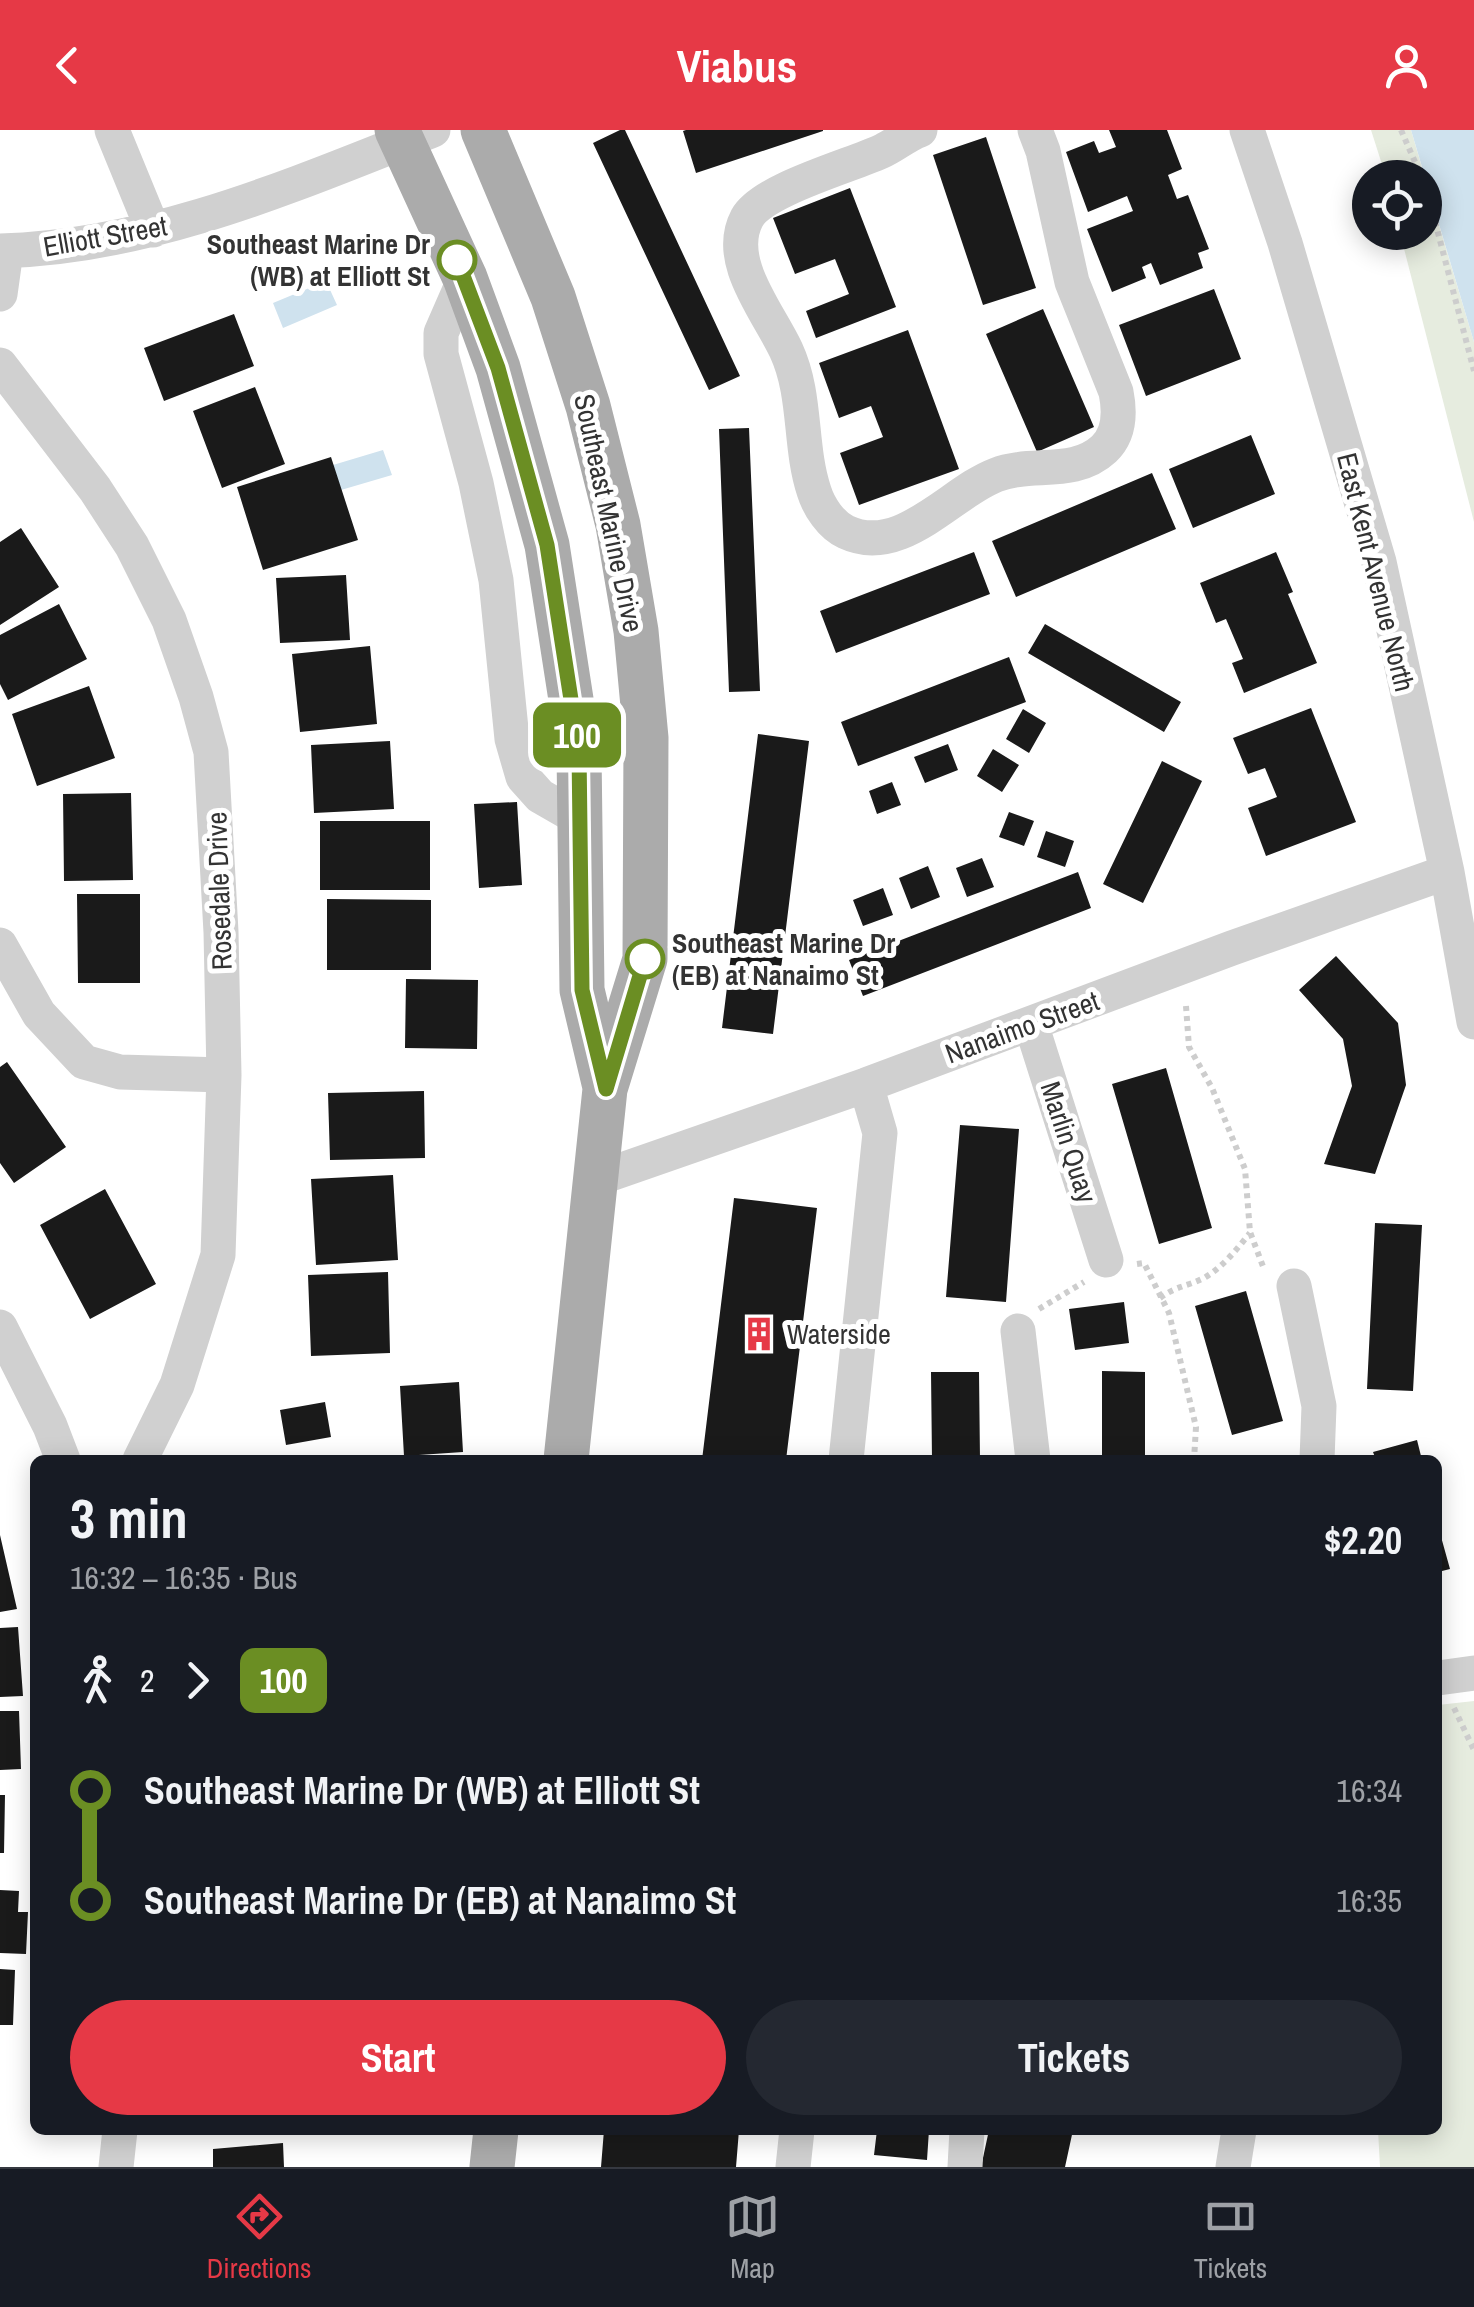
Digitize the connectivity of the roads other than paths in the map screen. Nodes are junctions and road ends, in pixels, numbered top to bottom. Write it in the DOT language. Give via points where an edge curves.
graph roads {
  1 [pos="112,130"];
  2 [pos="483,130"];
  3 [pos="920,130"];
  4 [pos="1035,130"];
  5 [pos="1247,130"];
  6 [pos="411,134"];
  7 [pos="153,230"];
  8 [pos="3,251"];
  9 [pos="465,278"];
  10 [pos="0,294"];
  11 [pos="0,365"];
  12 [pos="580,819"];
  13 [pos="1447,872"];
  14 [pos="0,945"];
  15 [pos="1474,1022"];
  16 [pos="1031,1024"];
  17 [pos="224,1075"];
  18 [pos="866,1085"];
  19 [pos="606,1089"];
  20 [pos="596,1179"];
  21 [pos="1106,1260"];
  22 [pos="1294,1286"];
  23 [pos="0,1327"];
  24 [pos="1018,1332"];
  25 [pos="61,1455"];
  26 [pos="143,1455"];
  27 [pos="567,1455"];
  28 [pos="847,1455"];
  29 [pos="1033,1455"];
  30 [pos="1317,1455"];
  31 [pos="1474,1673"];
  32 [pos="1446,1693"];
  33 [pos="119,2135"];
  34 [pos="495,2135"];
  35 [pos="796,2135"];
  36 [pos="967,2135"];
  37 [pos="1238,2135"];
  38 [pos="116,2167"];
  39 [pos="492,2167"];
  40 [pos="793,2167"];
  41 [pos="965,2167"];
  42 [pos="1233,2167"];
  1 -- 7 [label="street"];
  2 -- 19 [label="main road, Southeast Marine Drive" via="553,297 588,406 636,631 646,738 645,959"];
  3 -- 4 [label="street" via="766,198 745,220 741,240 747,275 798,382 813,489 847,533 892,534 996,474 1074,464 1102,452 1113,439 1116,392 1072,282"];
  5 -- 13 [label="street, East Kent Avenue North" via="1379,562"];
  6 -- 7 [label="street, Elliott Street" via="281,191"];
  6 -- 9 [label="main road, Southeast Marine Drive"];
  7 -- 8 [label="street, Elliott Street"];
  8 -- 10 [label="street"];
  9 -- 12 [label="main road, Southeast Marine Drive" via="498,368 547,545 579,751"];
  9 -- 12 [label="street" via="441,333 441,354 496,580 512,738 522,777"];
  11 -- 17 [label="street, Rosedale Drive" via="132,546 169,620 196,697 215,793"];
  12 -- 19 [label="main road, Southeast Marine Drive" via="582,990"];
  13 -- 15 [label="street, East Kent Avenue North"];
  13 -- 16 [label="street, Nanaimo Street"];
  14 -- 17 [label="street" via="40,1014 84,1062 120,1072"];
  16 -- 18 [label="street, Nanaimo Street"];
  16 -- 21 [label="street, Marlin Quay"];
  17 -- 26 [label="street, Rosedale Drive" via="218,1255 178,1385"];
  18 -- 20 [label="street, Nanaimo Street"];
  18 -- 28 [label="street" via="880,1133"];
  19 -- 20 [label="main road, Southeast Marine Drive"];
  20 -- 27 [label="main road, Southeast Marine Drive"];
  22 -- 30 [label="street" via="1319,1406"];
  23 -- 25 [label="street"];
  24 -- 29 [label="street"];
  31 -- 32 [label="street"];
  33 -- 38 [label="street"];
  34 -- 39 [label="main road"];
  35 -- 40 [label="street"];
  36 -- 41 [label="street"];
  37 -- 42 [label="street"];
}
